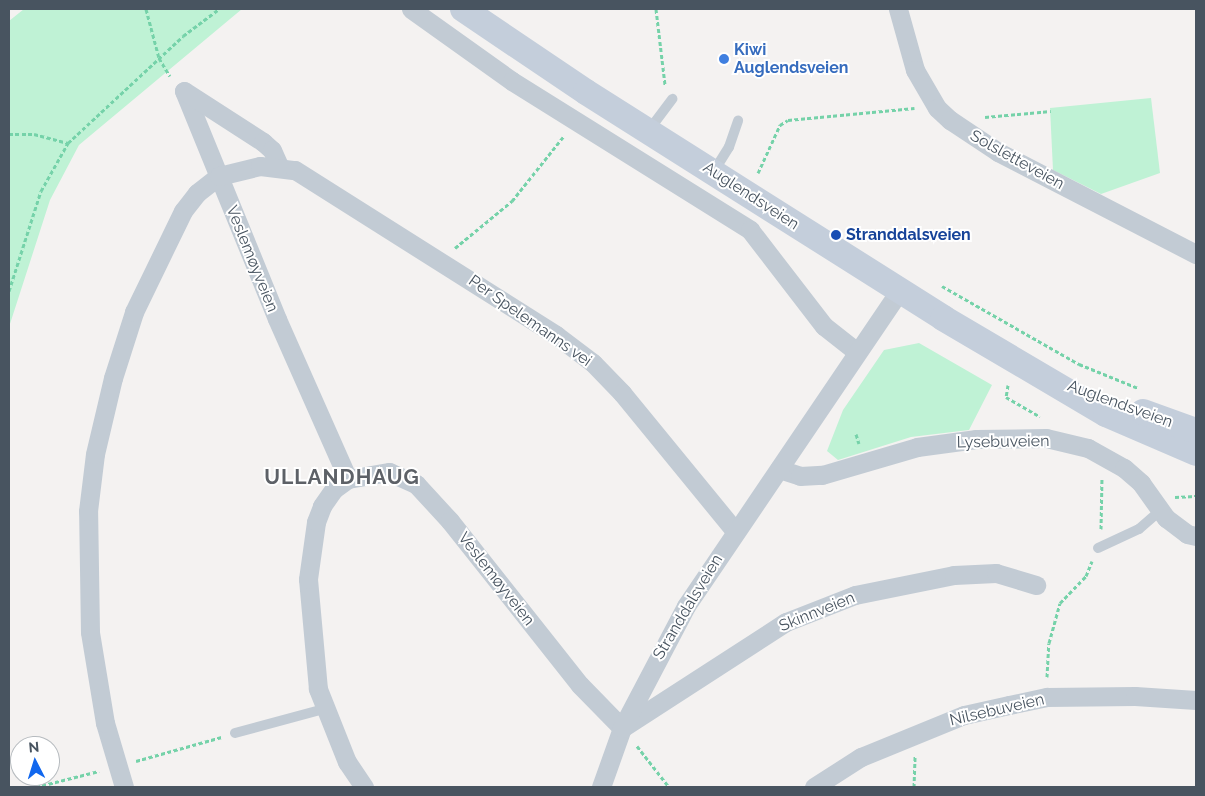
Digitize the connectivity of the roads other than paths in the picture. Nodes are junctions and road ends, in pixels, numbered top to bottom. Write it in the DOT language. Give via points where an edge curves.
graph roads {
  1 [pos="411,9"];
  2 [pos="463,9"];
  3 [pos="898,9"];
  4 [pos="670,102"];
  5 [pos="738,121"];
  6 [pos="648,132"];
  7 [pos="720,162"];
  8 [pos="279,166"];
  9 [pos="219,176"];
  10 [pos="1196,254"];
  11 [pos="899,291"];
  12 [pos="857,352"];
  13 [pos="1044,376"];
  14 [pos="1196,431"];
  15 [pos="1196,453"];
  16 [pos="779,469"];
  17 [pos="348,478"];
  18 [pos="1161,510"];
  19 [pos="735,531"];
  20 [pos="1196,536"];
  21 [pos="1098,548"];
  22 [pos="1036,585"];
  23 [pos="1196,700"];
  24 [pos="324,709"];
  25 [pos="622,728"];
  26 [pos="235,733"];
  27 [pos="124,787"];
  28 [pos="364,787"];
  29 [pos="602,787"];
  30 [pos="814,787"];
  1 -- 12 [label="street, Auglendsveien" via="504,76 750,230 824,326"];
  2 -- 6 [label="main road, Auglendsveien"];
  3 -- 10 [label="street, Solsletteveien" via="915,70 943,114 998,152"];
  4 -- 6 [label="lane"];
  5 -- 7 [label="lane"];
  6 -- 7 [label="main road, Auglendsveien"];
  7 -- 11 [label="main road, Auglendsveien"];
  8 -- 9 [label="street, Per Spelemanns vei" via="260,166"];
  8 -- 9 [label="street" via="272,150 263,142 184,90"];
  8 -- 19 [label="street, Per Spelemanns vei" via="312,179 510,303 593,363 622,393"];
  9 -- 17 [label="street, Veslemøyveien" via="277,319"];
  9 -- 27 [label="street, Per Spelemanns vei" via="197,193 183,211 134,312 113,378 95,454 88,511 90,632 105,723"];
  11 -- 12 [label="street, Stranddalsveien"];
  11 -- 13 [label="main road, Auglendsveien"];
  12 -- 16 [label="street, Stranddalsveien"];
  13 -- 14 [label="main road, Auglendsveien"];
  13 -- 15 [label="main road, Auglendsveien" via="1106,414"];
  16 -- 18 [label="street, Lysebuveien" via="800,476 822,475 917,447 976,439 1046,438 1073,443 1100,454 1130,473"];
  16 -- 19 [label="street, Stranddalsveien"];
  17 -- 24 [label="street" via="334,489 322,506 310,556 308,579 312,639"];
  17 -- 25 [label="street, Veslemøyveien" via="389,472 416,484 450,521 580,685"];
  18 -- 20 [label="street, Lysebuveien" via="1173,524"];
  18 -- 21 [label="lane" via="1139,529"];
  19 -- 25 [label="street, Stranddalsveien" via="686,606"];
  22 -- 25 [label="street, Skinnveien" via="996,573 962,574 889,586 855,596 786,622"];
  23 -- 30 [label="street, Nilsebuveien" via="1135,696 1047,697 964,715 861,757"];
  24 -- 26 [label="lane"];
  24 -- 28 [label="street" via="347,762"];
  25 -- 29 [label="street, Stranddalsveien"];
}
